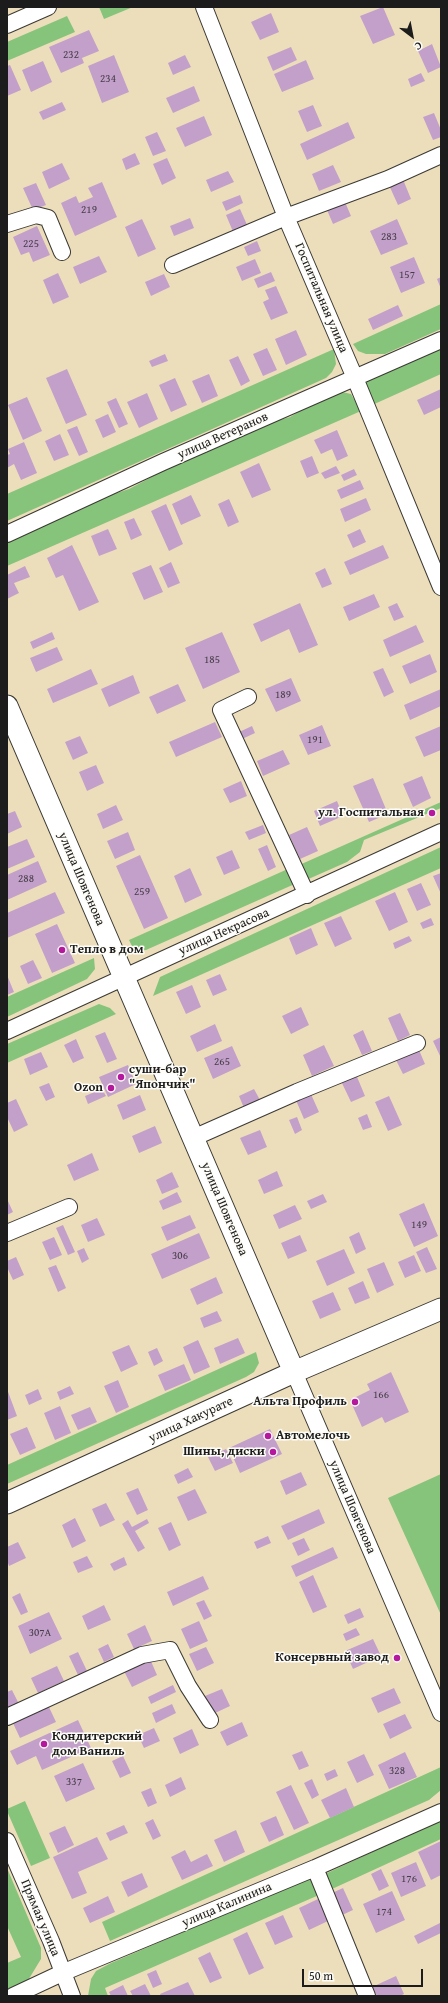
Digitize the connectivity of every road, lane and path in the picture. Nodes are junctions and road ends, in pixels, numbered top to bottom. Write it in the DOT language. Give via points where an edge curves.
graph roads {
  1 [pos="48,7"];
  2 [pos="204,7"];
  3 [pos="7,25"];
  4 [pos="441,154"];
  5 [pos="286,217"];
  6 [pos="7,224"];
  7 [pos="62,252"];
  8 [pos="173,265"];
  9 [pos="441,340"];
  10 [pos="355,378"];
  11 [pos="7,534"];
  12 [pos="441,587"];
  13 [pos="248,697"];
  14 [pos="7,706"];
  15 [pos="441,832"];
  16 [pos="307,895"];
  17 [pos="124,978"];
  18 [pos="7,1031"];
  19 [pos="417,1043"];
  20 [pos="193,1138"];
  21 [pos="69,1207"];
  22 [pos="7,1233"];
  23 [pos="441,1309"];
  24 [pos="294,1372"];
  25 [pos="7,1503"];
  26 [pos="441,1713"];
  27 [pos="7,1717"];
  28 [pos="210,1720"];
  29 [pos="441,1812"];
  30 [pos="7,1840"];
  31 [pos="315,1868"];
  32 [pos="62,1974"];
  33 [pos="13,1996"];
  34 [pos="72,1996"];
  35 [pos="367,1996"];
  1 -- 3 [label="street"];
  2 -- 5 [label="street, Госпитальная улица"];
  4 -- 5 [label="street" via="388,179"];
  5 -- 8 [label="street"];
  5 -- 10 [label="street, Госпитальная улица"];
  6 -- 7 [label="street" via="36,215 48,218"];
  9 -- 10 [label="street, улица Ветеранов"];
  10 -- 11 [label="street, улица Ветеранов"];
  10 -- 12 [label="street, Госпитальная улица"];
  13 -- 16 [label="street" via="221,710"];
  14 -- 17 [label="main road, улица Шовгенова"];
  15 -- 16 [label="street, улица Некрасова"];
  16 -- 17 [label="street, улица Некрасова"];
  17 -- 18 [label="street, улица Некрасова"];
  17 -- 20 [label="main road, улица Шовгенова"];
  19 -- 20 [label="street" via="296,1092"];
  20 -- 24 [label="main road, улица Шовгенова"];
  21 -- 22 [label="street"];
  23 -- 24 [label="main road, улица Хакурате"];
  24 -- 25 [label="main road, улица Хакурате"];
  24 -- 26 [label="street, улица Шовгенова"];
  27 -- 28 [label="street" via="142,1655 170,1650 188,1686"];
  29 -- 31 [label="street, улица Калинина"];
  30 -- 32 [label="street, Прямая улица" via="51,1941"];
  31 -- 32 [label="street, улица Калинина"];
  31 -- 35 [label="street"];
  32 -- 33 [label="street, улица Калинина"];
  32 -- 34 [label="street, Прямая улица"];
}
